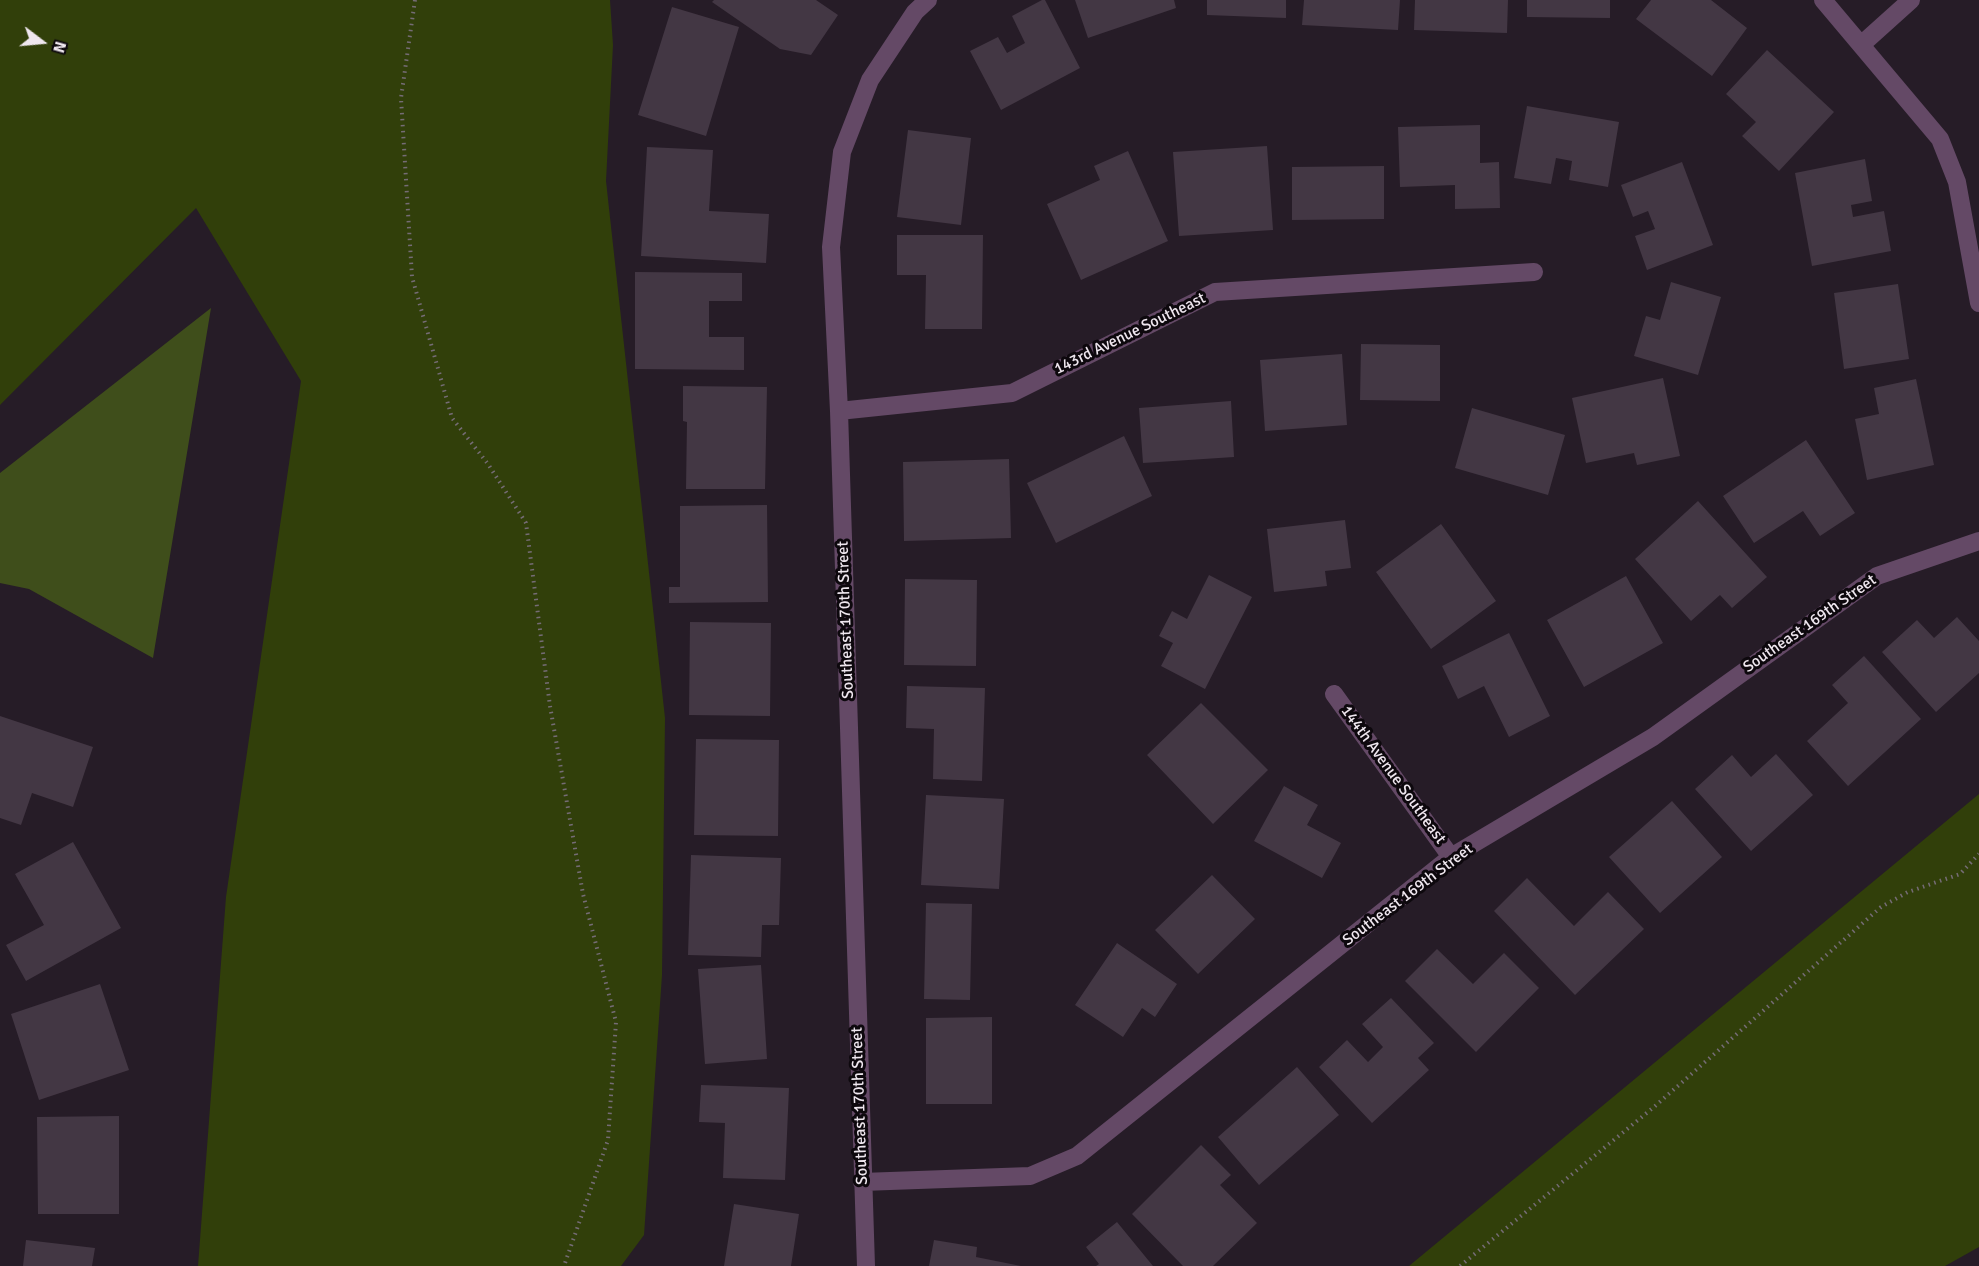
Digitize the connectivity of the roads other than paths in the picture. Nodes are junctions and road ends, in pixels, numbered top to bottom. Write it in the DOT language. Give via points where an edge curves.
graph roads {
  1 [pos="928,0"];
  2 [pos="1823,0"];
  3 [pos="1911,0"];
  4 [pos="1861,45"];
  5 [pos="1534,272"];
  6 [pos="1979,302"];
  7 [pos="839,411"];
  8 [pos="1979,541"];
  9 [pos="1334,694"];
  10 [pos="1452,857"];
  11 [pos="862,1182"];
  12 [pos="866,1266"];
  1 -- 7 [label="street, Southeast 170th Street" via="915,12 870,80 843,152 831,247"];
  2 -- 4 [label="street"];
  3 -- 4 [label="street"];
  4 -- 6 [label="street" via="1940,139 1957,182"];
  5 -- 7 [label="street, 143rd Avenue Southeast" via="1215,292 1012,393"];
  7 -- 11 [label="street, Southeast 170th Street"];
  8 -- 10 [label="street, Southeast 169th Street" via="1876,576 1653,737"];
  9 -- 10 [label="street, 144th Avenue Southeast"];
  10 -- 11 [label="street, Southeast 169th Street" via="1077,1156 1030,1176"];
  11 -- 12 [label="street, Southeast 170th Street"];
}
